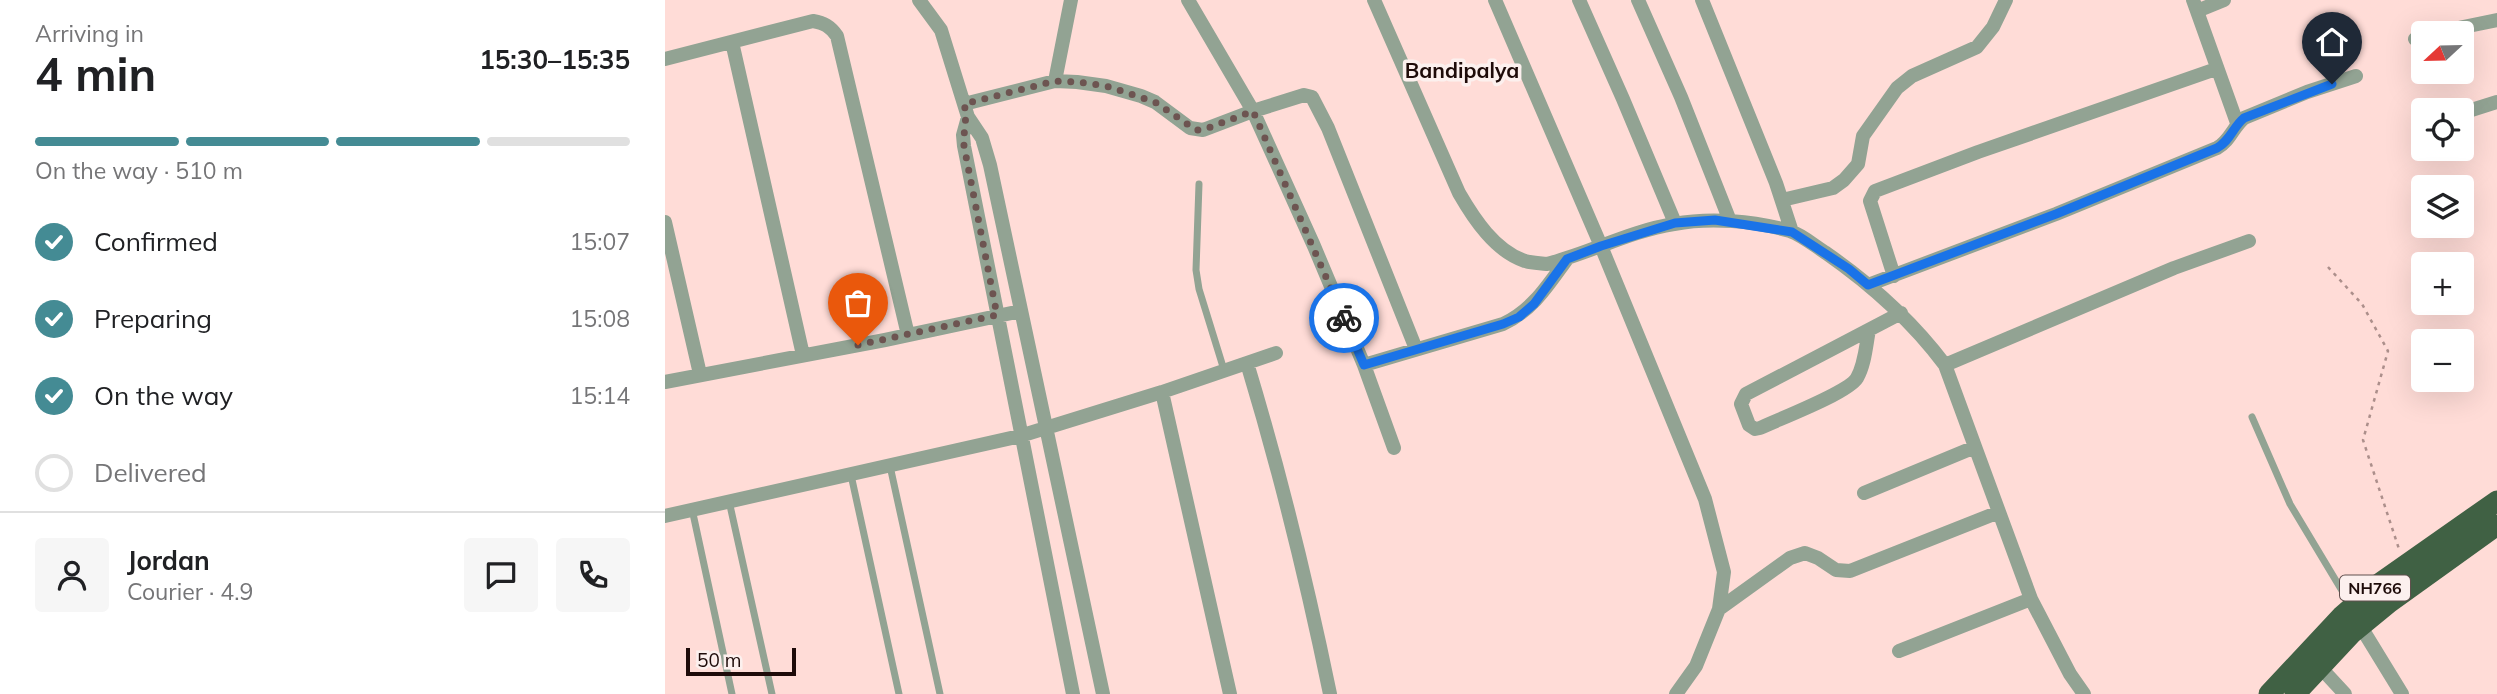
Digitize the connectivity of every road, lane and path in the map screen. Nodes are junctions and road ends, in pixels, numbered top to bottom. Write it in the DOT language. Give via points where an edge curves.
graph roads {
  1 [pos="919,0"];
  2 [pos="1071,0"];
  3 [pos="1188,0"];
  4 [pos="1374,0"];
  5 [pos="1496,0"];
  6 [pos="1579,0"];
  7 [pos="1638,0"];
  8 [pos="1702,0"];
  9 [pos="2224,0"];
  10 [pos="2002,4"];
  11 [pos="2195,6"];
  12 [pos="2497,20"];
  13 [pos="2475,25"];
  14 [pos="731,42"];
  15 [pos="665,59"];
  16 [pos="2216,69"];
  17 [pos="2356,76"];
  18 [pos="1055,81"];
  19 [pos="2497,102"];
  20 [pos="2474,109"];
  21 [pos="966,110"];
  22 [pos="1253,111"];
  23 [pos="2237,123"];
  24 [pos="1199,184"];
  25 [pos="1782,200"];
  26 [pos="665,222"];
  27 [pos="1730,222"];
  28 [pos="1675,223"];
  29 [pos="1792,232"];
  30 [pos="2249,241"];
  31 [pos="1601,246"];
  32 [pos="1567,259"];
  33 [pos="2328,267"];
  34 [pos="1894,276"];
  35 [pos="1868,285"];
  36 [pos="1021,311"];
  37 [pos="1901,313"];
  38 [pos="997,315"];
  39 [pos="1869,330"];
  40 [pos="908,335"];
  41 [pos="1416,349"];
  42 [pos="1276,353"];
  43 [pos="803,355"];
  44 [pos="1247,363"];
  45 [pos="1364,365"];
  46 [pos="1945,365"];
  47 [pos="1224,371"];
  48 [pos="700,374"];
  49 [pos="665,382"];
  50 [pos="1162,392"];
  51 [pos="2252,417"];
  52 [pos="1046,426"];
  53 [pos="1020,436"];
  54 [pos="1975,447"];
  55 [pos="1394,448"];
  56 [pos="890,466"];
  57 [pos="851,475"];
  58 [pos="1864,493"];
  59 [pos="729,501"];
  60 [pos="2497,501"];
  61 [pos="692,509"];
  62 [pos="1999,512"];
  63 [pos="665,516"];
  64 [pos="2497,525"];
  65 [pos="2404,566"];
  66 [pos="2031,600"];
  67 [pos="2352,607"];
  68 [pos="1719,609"];
  69 [pos="2361,627"];
  70 [pos="1899,651"];
  71 [pos="2320,667"];
  72 [pos="732,694"];
  73 [pos="772,694"];
  74 [pos="899,694"];
  75 [pos="940,694"];
  76 [pos="1073,694"];
  77 [pos="1103,694"];
  78 [pos="1230,694"];
  79 [pos="1330,694"];
  80 [pos="1677,694"];
  81 [pos="2084,694"];
  82 [pos="2269,694"];
  83 [pos="2295,694"];
  84 [pos="2345,694"];
  85 [pos="2402,694"];
  1 -- 21 [label="street" via="941,30"];
  2 -- 18 [label="street"];
  3 -- 22 [label="street"];
  4 -- 32 [label="street" via="1459,193 1475,219 1509,253 1526,261 1547,264"];
  5 -- 31 [label="street"];
  6 -- 28 [label="street"];
  7 -- 27 [label="street"];
  8 -- 25 [label="street"];
  9 -- 11 [label="street"];
  10 -- 25 [label="street" via="1993,27 1977,47 1912,76 1897,89 1863,136 1858,164 1845,180"];
  11 -- 16 [label="street"];
  12 -- 13 [label="street"];
  14 -- 15 [label="street"];
  14 -- 40 [label="street" via="813,22 823,23 837,36"];
  14 -- 43 [label="street"];
  16 -- 23 [label="street"];
  16 -- 34 [label="street" via="1875,191 1870,201"];
  17 -- 23 [label="street"];
  18 -- 21 [label="street"];
  18 -- 22 [label="street" via="1106,86 1141,96 1196,130"];
  19 -- 20 [label="street"];
  21 -- 36 [label="street" via="988,156"];
  21 -- 38 [label="street" via="964,146"];
  22 -- 41 [label="street" via="1304,95 1315,101"];
  22 -- 45 [label="street"];
  23 -- 34 [label="street" via="2217,148"];
  24 -- 47 [label="lane" via="1196,270"];
  25 -- 29 [label="street"];
  26 -- 48 [label="street"];
  27 -- 28 [label="street"];
  27 -- 29 [label="street"];
  28 -- 31 [label="street"];
  29 -- 35 [label="street"];
  30 -- 46 [label="street"];
  31 -- 32 [label="street"];
  31 -- 68 [label="street" via="1705,499 1724,572"];
  32 -- 41 [label="street" via="1519,317"];
  33 -- 65 [label="path" via="2362,304 2388,351 2363,440"];
  34 -- 35 [label="street"];
  35 -- 37 [label="street"];
  36 -- 38 [label="street"];
  36 -- 52 [label="street"];
  37 -- 39 [label="street"];
  37 -- 46 [label="street"];
  38 -- 40 [label="street"];
  38 -- 53 [label="street"];
  39 -- 39 [label="street" via="1746,394 1741,404 1749,425 1760,428 1855,381"];
  40 -- 43 [label="street"];
  41 -- 45 [label="street"];
  42 -- 44 [label="street"];
  43 -- 48 [label="street"];
  44 -- 47 [label="street"];
  44 -- 79 [label="street" via="1306,577"];
  45 -- 55 [label="street"];
  46 -- 54 [label="street"];
  47 -- 50 [label="street"];
  48 -- 49 [label="street"];
  50 -- 52 [label="street"];
  50 -- 78 [label="street"];
  51 -- 67 [label="lane" via="2290,504"];
  52 -- 53 [label="street"];
  52 -- 77 [label="street"];
  53 -- 56 [label="street"];
  53 -- 76 [label="street"];
  54 -- 58 [label="street"];
  54 -- 62 [label="street"];
  56 -- 57 [label="street"];
  56 -- 75 [label="lane"];
  57 -- 59 [label="street"];
  57 -- 74 [label="lane"];
  59 -- 61 [label="street"];
  59 -- 73 [label="lane"];
  60 -- 65 [label="highway, NH766"];
  61 -- 63 [label="street"];
  61 -- 72 [label="lane"];
  62 -- 66 [label="street"];
  62 -- 68 [label="street" via="1850,571 1836,570 1805,553 1790,558"];
  64 -- 69 [label="highway, NH766"];
  65 -- 67 [label="highway, NH766"];
  66 -- 70 [label="street"];
  66 -- 81 [label="street"];
  67 -- 82 [label="highway, NH766"];
  68 -- 80 [label="street" via="1696,666"];
  69 -- 71 [label="highway, NH766"];
  69 -- 85 [label="street"];
  71 -- 83 [label="highway, NH766"];
  71 -- 84 [label="street"];
}
